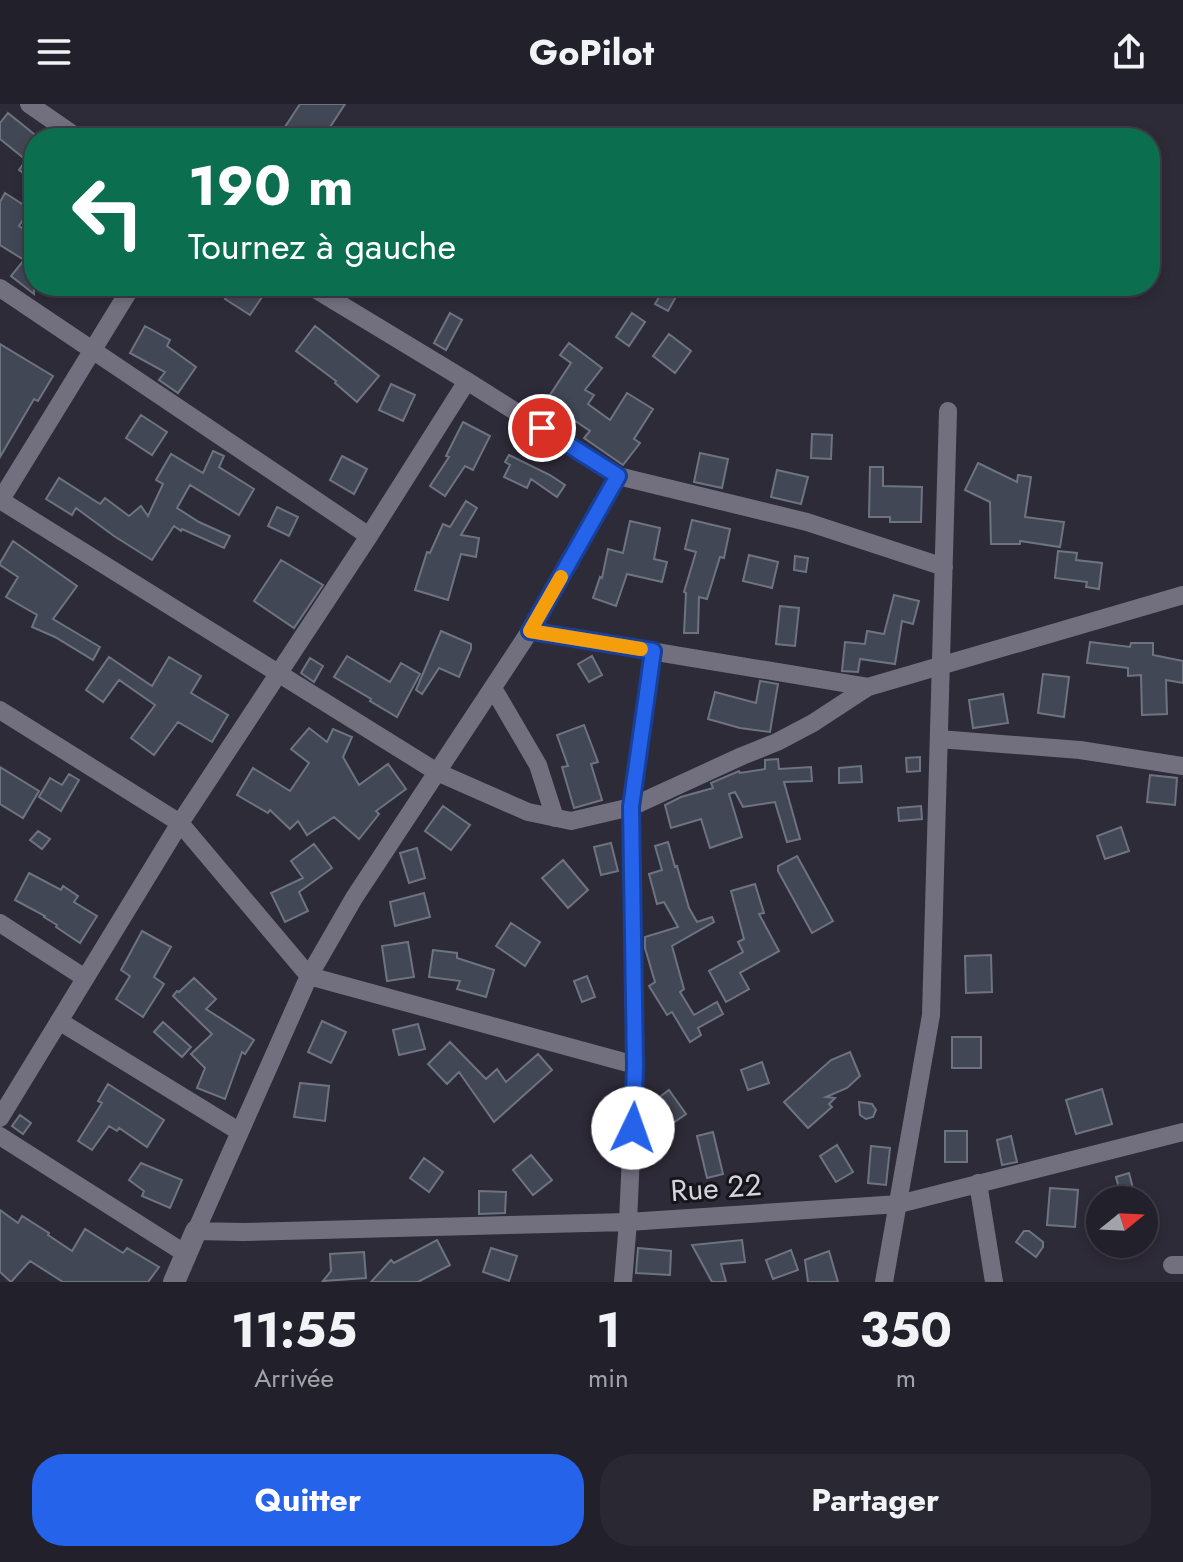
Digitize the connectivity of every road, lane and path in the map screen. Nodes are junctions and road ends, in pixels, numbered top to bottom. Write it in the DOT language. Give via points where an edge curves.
graph roads {
  1 [pos="29,104"];
  2 [pos="64,128"];
  3 [pos="0,288"];
  4 [pos="126,296"];
  5 [pos="327,296"];
  6 [pos="93,350"];
  7 [pos="467,381"];
  8 [pos="948,411"];
  9 [pos="618,476"];
  10 [pos="0,500"];
  11 [pos="369,536"];
  12 [pos="944,567"];
  13 [pos="1183,595"];
  14 [pos="530,631"];
  15 [pos="653,651"];
  16 [pos="941,666"];
  17 [pos="279,674"];
  18 [pos="868,687"];
  19 [pos="493,688"];
  20 [pos="0,710"];
  21 [pos="939,739"];
  22 [pos="1183,766"];
  23 [pos="437,772"];
  24 [pos="631,807"];
  25 [pos="555,818"];
  26 [pos="180,823"];
  27 [pos="0,923"];
  28 [pos="309,976"];
  29 [pos="85,978"];
  30 [pos="59,1021"];
  31 [pos="635,1065"];
  32 [pos="0,1118"];
  33 [pos="240,1132"];
  34 [pos="1183,1132"];
  35 [pos="0,1136"];
  36 [pos="978,1183"];
  37 [pos="899,1204"];
  38 [pos="628,1222"];
  39 [pos="196,1231"];
  40 [pos="186,1254"];
  41 [pos="174,1282"];
  42 [pos="623,1282"];
  43 [pos="884,1282"];
  44 [pos="994,1282"];
  1 -- 2 [label="street"];
  3 -- 6 [label="street"];
  4 -- 6 [label="street"];
  5 -- 7 [label="street"];
  6 -- 10 [label="street"];
  6 -- 11 [label="street"];
  7 -- 9 [label="street"];
  7 -- 11 [label="street"];
  8 -- 12 [label="street"];
  9 -- 12 [label="street" via="807,522"];
  9 -- 14 [label="street"];
  10 -- 17 [label="street"];
  11 -- 17 [label="street"];
  12 -- 16 [label="street"];
  13 -- 16 [label="street"];
  14 -- 15 [label="street"];
  14 -- 19 [label="street"];
  15 -- 18 [label="street"];
  15 -- 24 [label="street"];
  16 -- 18 [label="street"];
  16 -- 21 [label="street"];
  17 -- 23 [label="street"];
  17 -- 26 [label="street"];
  18 -- 24 [label="street" via="777,742"];
  19 -- 23 [label="street"];
  19 -- 25 [label="street" via="538,765"];
  20 -- 26 [label="street"];
  21 -- 22 [label="street" via="1080,750"];
  21 -- 37 [label="street" via="931,1015"];
  23 -- 25 [label="street" via="528,812"];
  23 -- 28 [label="street"];
  24 -- 25 [label="street" via="571,821"];
  24 -- 31 [label="street"];
  26 -- 28 [label="street"];
  26 -- 29 [label="street"];
  27 -- 29 [label="street"];
  28 -- 31 [label="street"];
  28 -- 33 [label="street"];
  29 -- 30 [label="street"];
  30 -- 32 [label="street"];
  30 -- 33 [label="street"];
  31 -- 38 [label="street"];
  33 -- 39 [label="street"];
  34 -- 36 [label="street, Rue 22"];
  35 -- 40 [label="street"];
  36 -- 37 [label="street, Rue 22"];
  36 -- 44 [label="street"];
  37 -- 38 [label="street, Rue 22"];
  37 -- 43 [label="street"];
  38 -- 39 [label="street, Rue 22"];
  38 -- 42 [label="street"];
  39 -- 40 [label="street"];
  40 -- 41 [label="street"];
}
